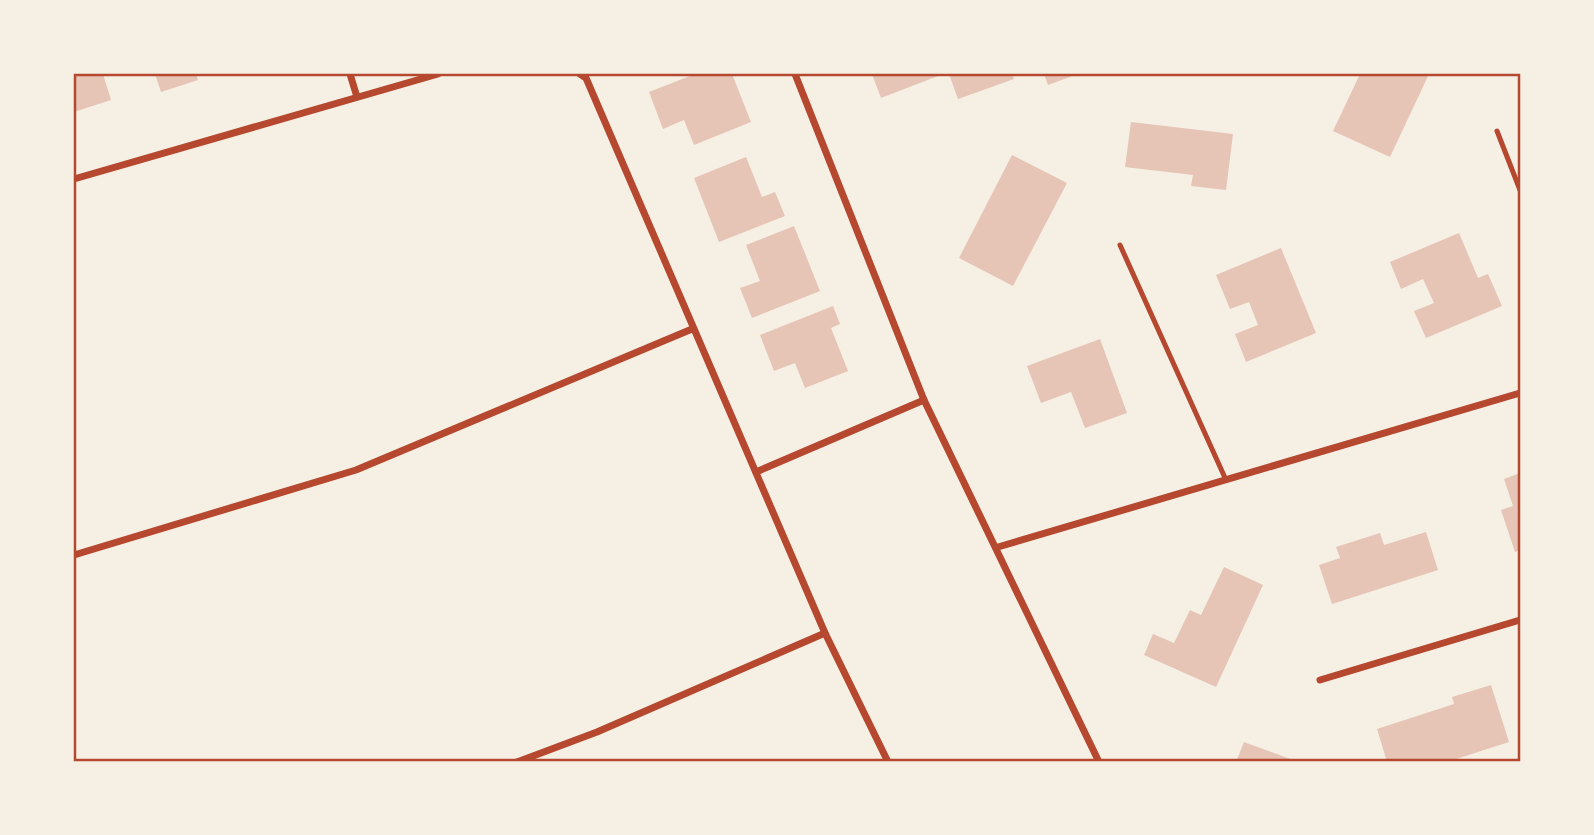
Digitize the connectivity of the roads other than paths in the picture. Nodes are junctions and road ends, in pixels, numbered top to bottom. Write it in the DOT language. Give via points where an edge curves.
graph roads {
  1 [pos="350,74"];
  2 [pos="438,74"];
  3 [pos="580,74"];
  4 [pos="795,74"];
  5 [pos="357,97"];
  6 [pos="1497,131"];
  7 [pos="74,179"];
  8 [pos="1521,190"];
  9 [pos="1121,245"];
  10 [pos="692,329"];
  11 [pos="1521,393"];
  12 [pos="924,400"];
  13 [pos="756,472"];
  14 [pos="1226,480"];
  15 [pos="998,547"];
  16 [pos="74,555"];
  17 [pos="1521,620"];
  18 [pos="825,633"];
  19 [pos="1320,680"];
  20 [pos="517,761"];
  21 [pos="888,761"];
  22 [pos="1100,761"];
  1 -- 5 [label="street"];
  2 -- 5 [label="street"];
  3 -- 10 [label="street" via="586,78"];
  4 -- 12 [label="street"];
  5 -- 7 [label="street"];
  6 -- 8 [label="lane"];
  9 -- 14 [label="lane"];
  10 -- 13 [label="street"];
  10 -- 16 [label="street" via="356,470"];
  11 -- 14 [label="street"];
  12 -- 13 [label="street"];
  12 -- 15 [label="street"];
  13 -- 18 [label="street"];
  14 -- 15 [label="street"];
  15 -- 22 [label="street"];
  17 -- 19 [label="street"];
  18 -- 20 [label="street" via="597,732"];
  18 -- 21 [label="street"];
}
